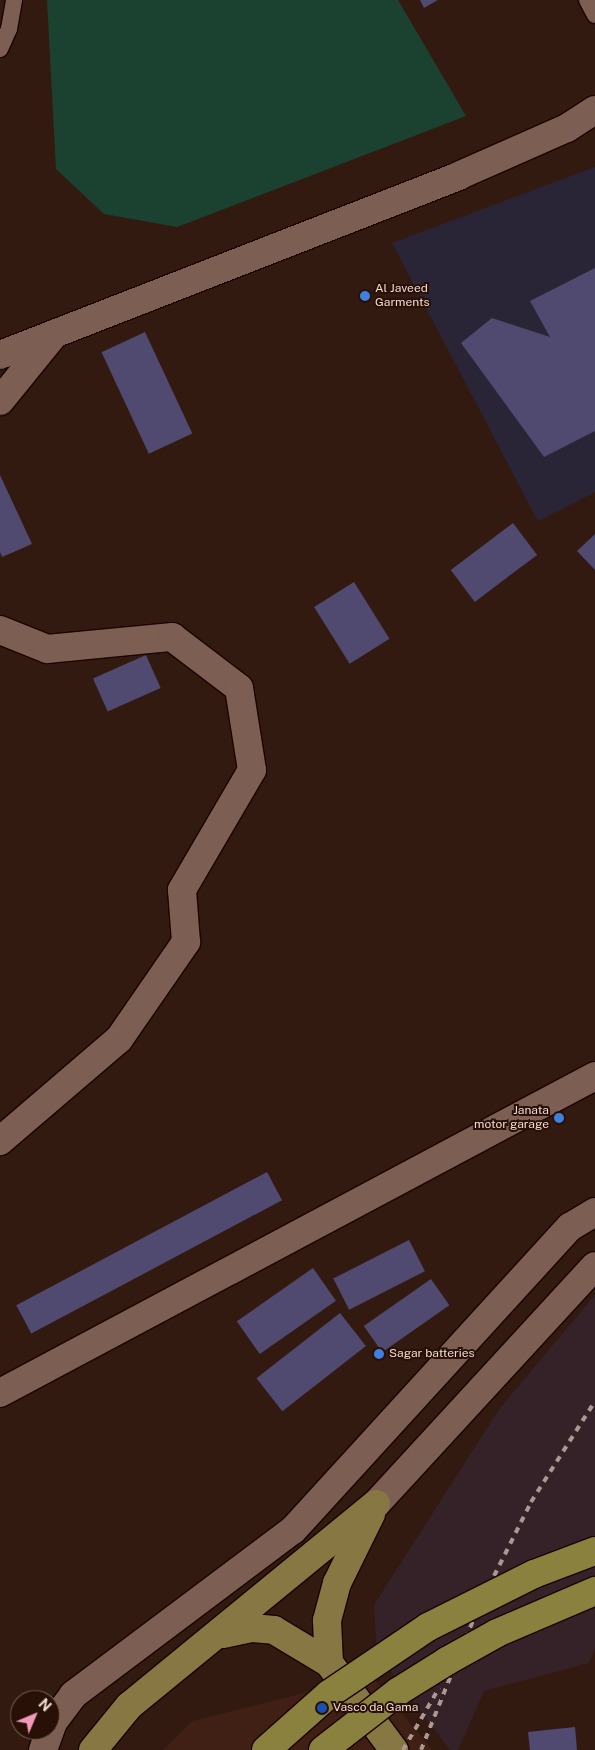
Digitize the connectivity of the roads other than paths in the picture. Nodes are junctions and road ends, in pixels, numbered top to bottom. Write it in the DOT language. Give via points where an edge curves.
graph roads {
  1 [pos="14,0"];
  2 [pos="587,0"];
  3 [pos="595,15"];
  4 [pos="0,49"];
  5 [pos="595,110"];
  6 [pos="52,337"];
  7 [pos="0,355"];
  8 [pos="0,401"];
  9 [pos="0,630"];
  10 [pos="595,1076"];
  11 [pos="0,1141"];
  12 [pos="595,1212"];
  13 [pos="595,1266"];
  14 [pos="0,1393"];
  15 [pos="376,1504"];
  16 [pos="595,1551"];
  17 [pos="595,1591"];
  18 [pos="223,1634"];
  19 [pos="329,1663"];
  20 [pos="43,1750"];
  21 [pos="94,1750"];
  22 [pos="266,1750"];
  23 [pos="323,1750"];
  24 [pos="394,1750"];
  1 -- 4 [label="lane" via="10,29"];
  2 -- 3 [label="lane"];
  5 -- 6 [label="street" via="567,128 458,176"];
  6 -- 7 [label="street"];
  6 -- 8 [label="street"];
  9 -- 11 [label="street" via="47,649 172,637 239,688 252,770 182,890 186,942 119,1039"];
  10 -- 14 [label="street"];
  12 -- 20 [label="street" via="570,1227 293,1530 73,1695 53,1722"];
  13 -- 15 [label="street"];
  15 -- 18 [label="main road"];
  15 -- 19 [label="main road" via="337,1583 327,1621"];
  16 -- 22 [label="highway, bridge" via="534,1574 428,1627 329,1694"];
  17 -- 23 [label="highway, bridge" via="506,1629 448,1661 399,1691"];
  18 -- 19 [label="main road" via="252,1628 274,1630"];
  18 -- 21 [label="main road" via="129,1706"];
  19 -- 24 [label="main road, bridge"];
}
